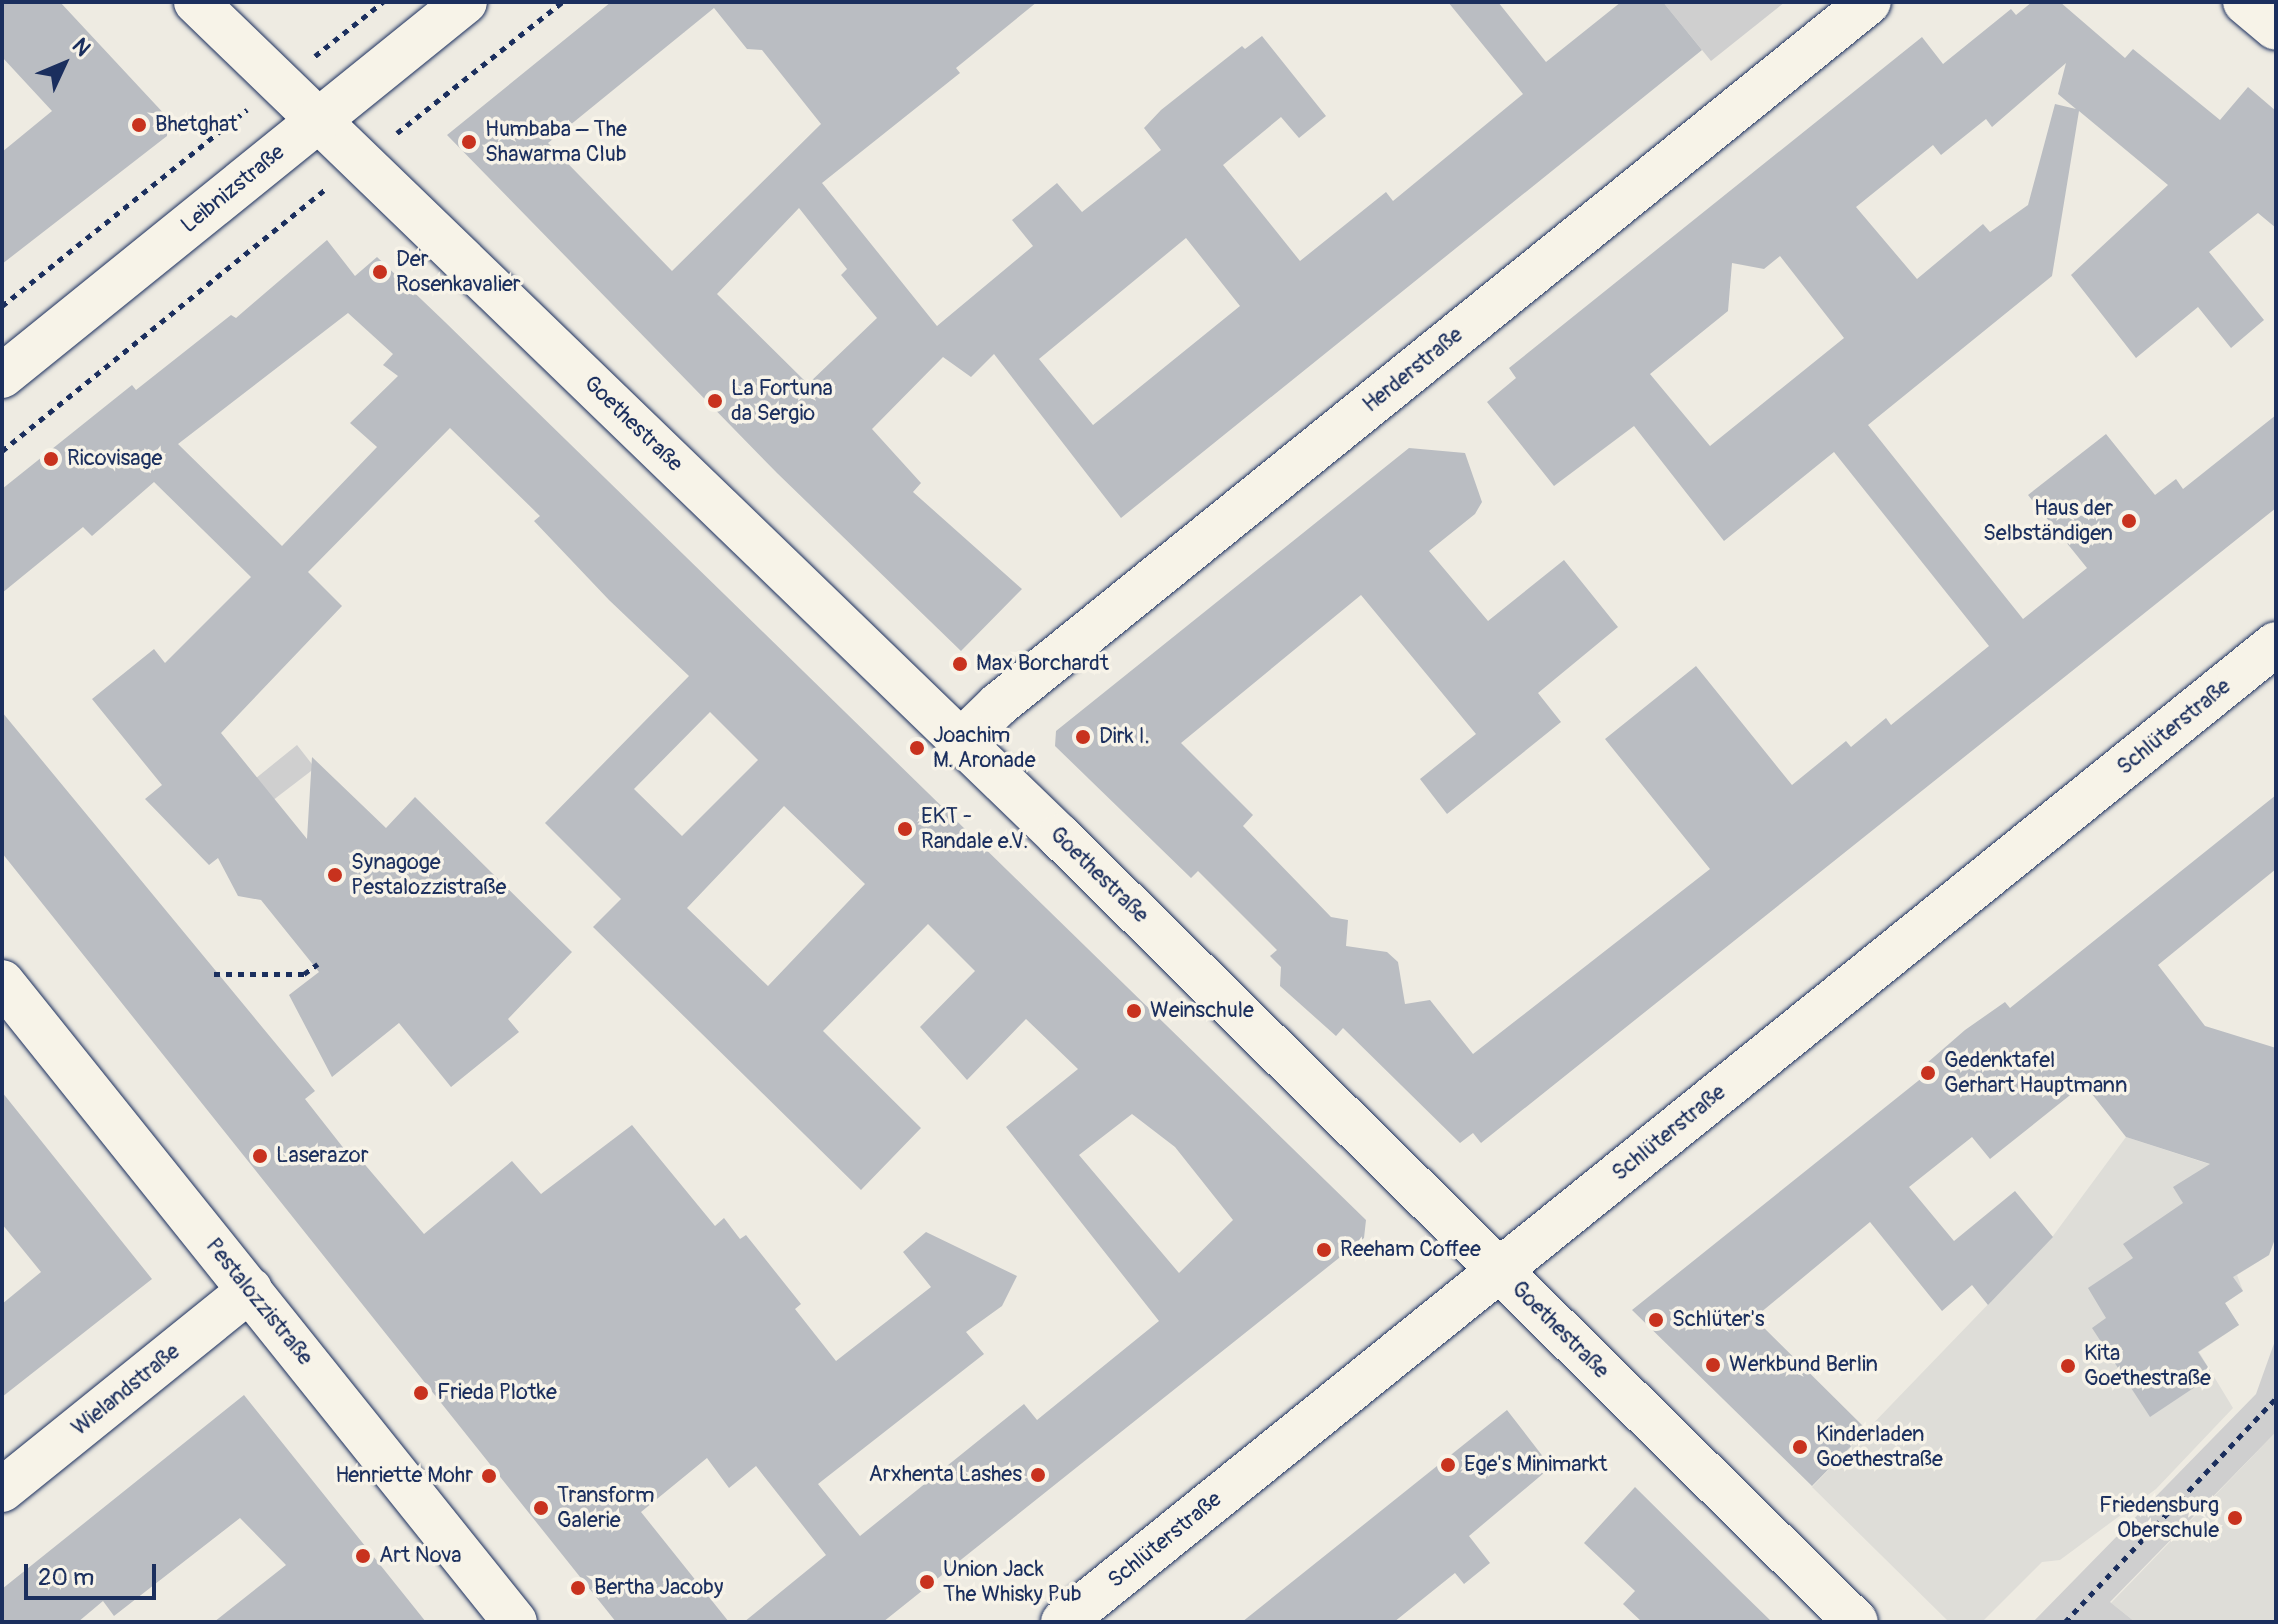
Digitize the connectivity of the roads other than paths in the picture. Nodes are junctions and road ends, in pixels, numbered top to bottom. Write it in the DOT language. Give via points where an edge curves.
graph roads {
  1 [pos="196,2"];
  2 [pos="465,2"];
  3 [pos="1869,2"];
  4 [pos="2245,2"];
  5 [pos="2276,28"];
  6 [pos="317,121"];
  7 [pos="2,376"];
  8 [pos="2276,644"];
  9 [pos="961,741"];
  10 [pos="2,982"];
  11 [pos="1502,1271"];
  12 [pos="250,1290"];
  13 [pos="2,1490"];
  14 [pos="515,1622"];
  15 [pos="1063,1622"];
  16 [pos="1856,1622"];
  1 -- 6 [label="street, Goethestraße"];
  2 -- 6 [label="street, Leibnizstraße"];
  3 -- 9 [label="street, Herderstraße" via="998,705"];
  4 -- 5 [label="street"];
  6 -- 7 [label="street, Leibnizstraße"];
  6 -- 9 [label="street, Goethestraße"];
  8 -- 11 [label="street, Schlüterstraße"];
  9 -- 11 [label="street, Goethestraße"];
  10 -- 12 [label="street, Pestalozzistraße"];
  11 -- 15 [label="street, Schlüterstraße"];
  11 -- 16 [label="street, Goethestraße"];
  12 -- 13 [label="street, Wielandstraße"];
  12 -- 14 [label="street, Pestalozzistraße"];
}
